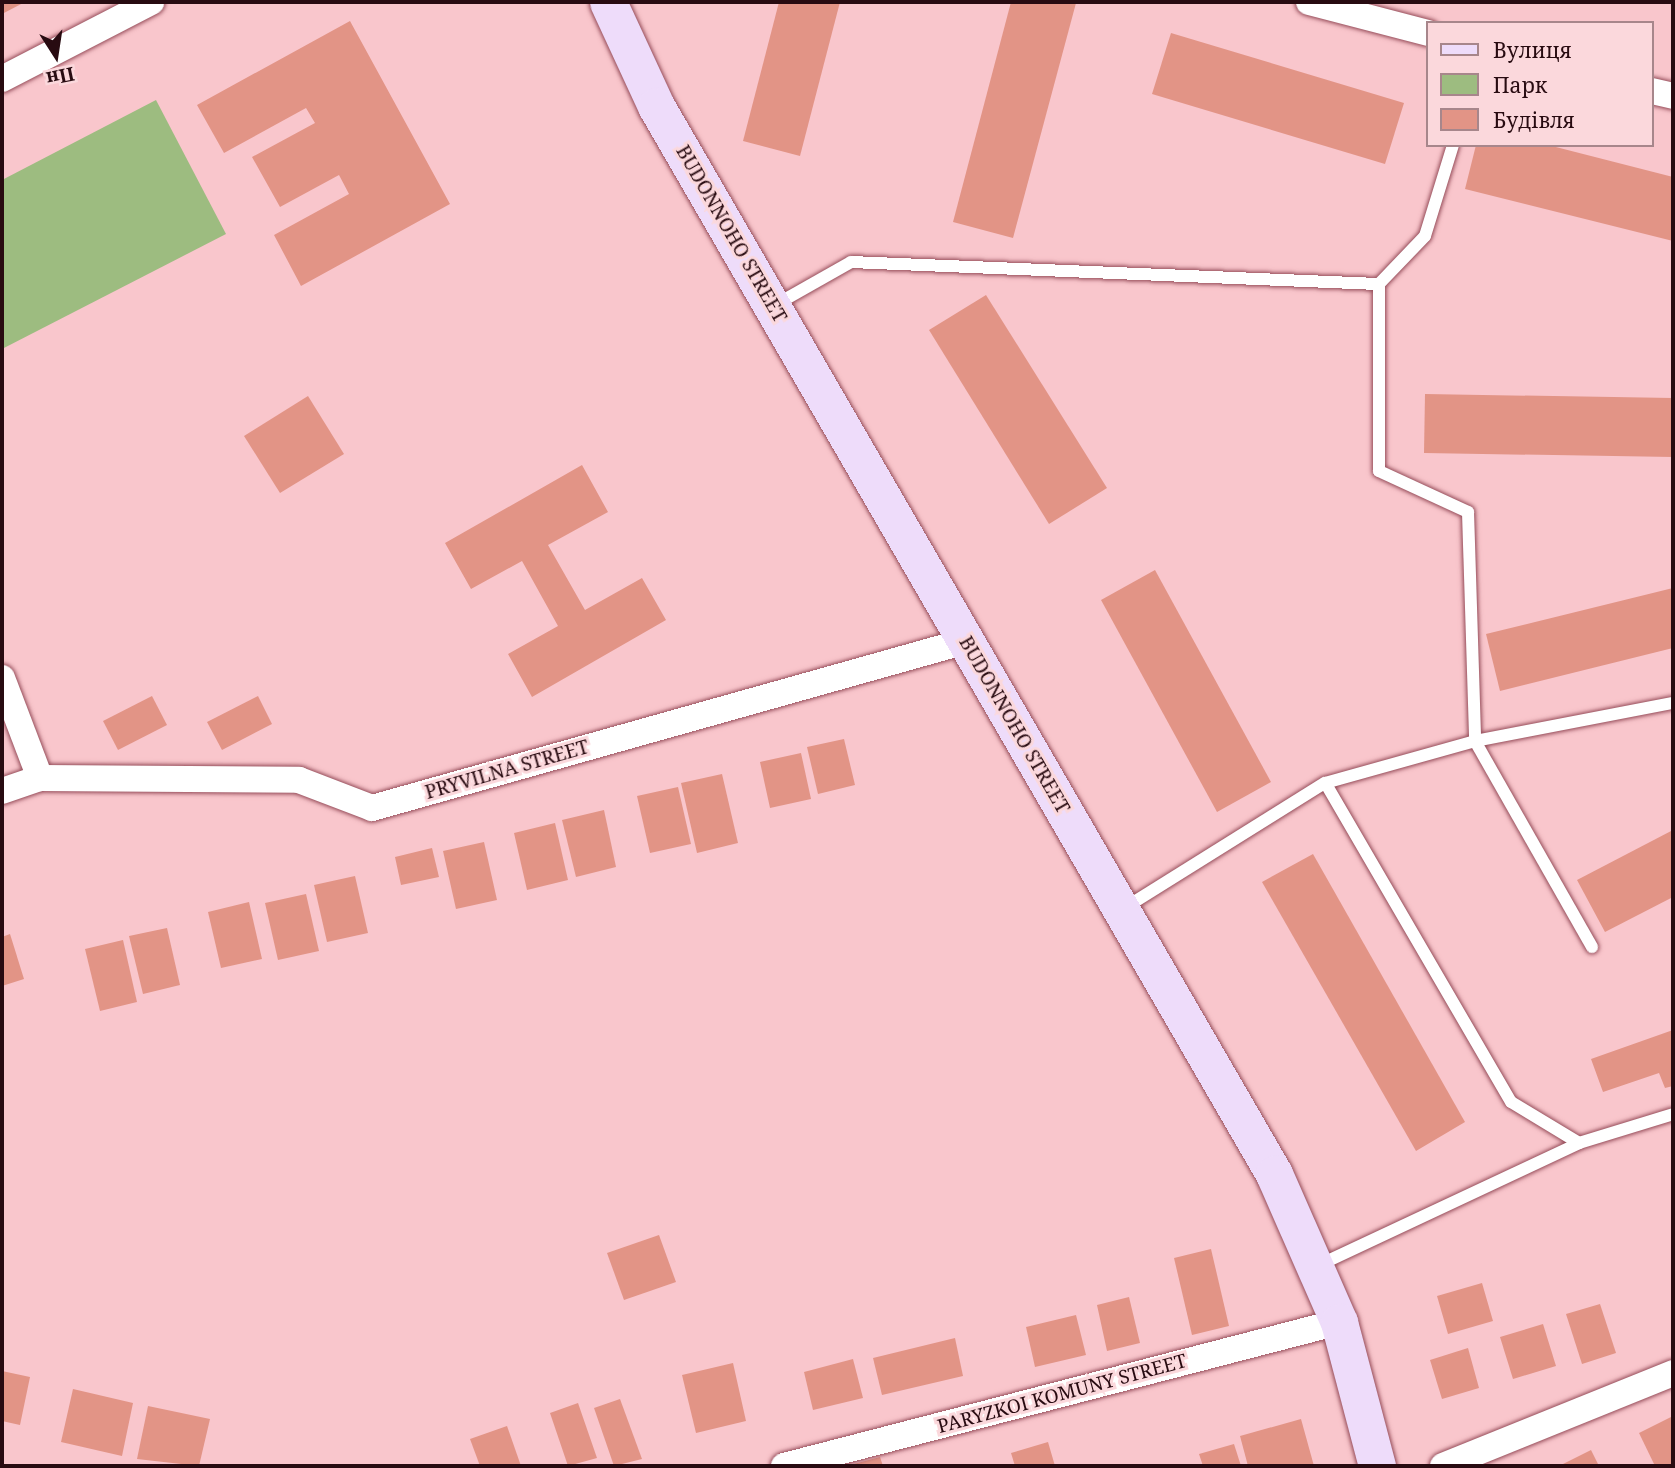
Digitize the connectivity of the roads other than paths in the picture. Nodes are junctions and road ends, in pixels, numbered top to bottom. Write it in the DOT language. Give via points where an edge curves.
graph roads {
  1 [pos="151,2"];
  2 [pos="608,2"];
  3 [pos="1309,2"];
  4 [pos="1426,32"];
  5 [pos="2,79"];
  6 [pos="1654,91"];
  7 [pos="1673,96"];
  8 [pos="1452,147"];
  9 [pos="1379,284"];
  10 [pos="773,307"];
  11 [pos="966,641"];
  12 [pos="2,678"];
  13 [pos="1673,703"];
  14 [pos="1475,741"];
  15 [pos="40,778"];
  16 [pos="1325,783"];
  17 [pos="2,791"];
  18 [pos="1121,910"];
  19 [pos="1592,947"];
  20 [pos="1673,1114"];
  21 [pos="1579,1143"];
  22 [pos="1315,1267"];
  23 [pos="1339,1322"];
  24 [pos="1673,1373"];
  25 [pos="784,1466"];
  26 [pos="1377,1466"];
  27 [pos="1444,1466"];
  1 -- 5 [label="street"];
  2 -- 10 [label="main road, BUDONNOHO STREET" via="656,106"];
  3 -- 4 [label="street"];
  6 -- 7 [label="street"];
  8 -- 9 [label="lane" via="1425,236"];
  9 -- 10 [label="lane" via="851,262"];
  9 -- 14 [label="lane" via="1378,471 1468,512"];
  10 -- 11 [label="main road, BUDONNOHO STREET"];
  11 -- 15 [label="street, PRYVILNA STREET" via="372,808 299,780"];
  11 -- 18 [label="main road, BUDONNOHO STREET"];
  12 -- 15 [label="street"];
  13 -- 14 [label="lane"];
  14 -- 16 [label="lane"];
  14 -- 19 [label="lane"];
  15 -- 17 [label="street, PRYVILNA STREET"];
  16 -- 18 [label="lane"];
  16 -- 21 [label="lane" via="1511,1102"];
  18 -- 22 [label="main road, BUDONNOHO STREET" via="1274,1174"];
  20 -- 21 [label="lane"];
  21 -- 22 [label="lane"];
  22 -- 23 [label="main road, BUDONNOHO STREET"];
  23 -- 25 [label="street, PARYZKOI KOMUNY STREET"];
  23 -- 26 [label="main road, BUDONNOHO STREET"];
  24 -- 27 [label="street"];
}
